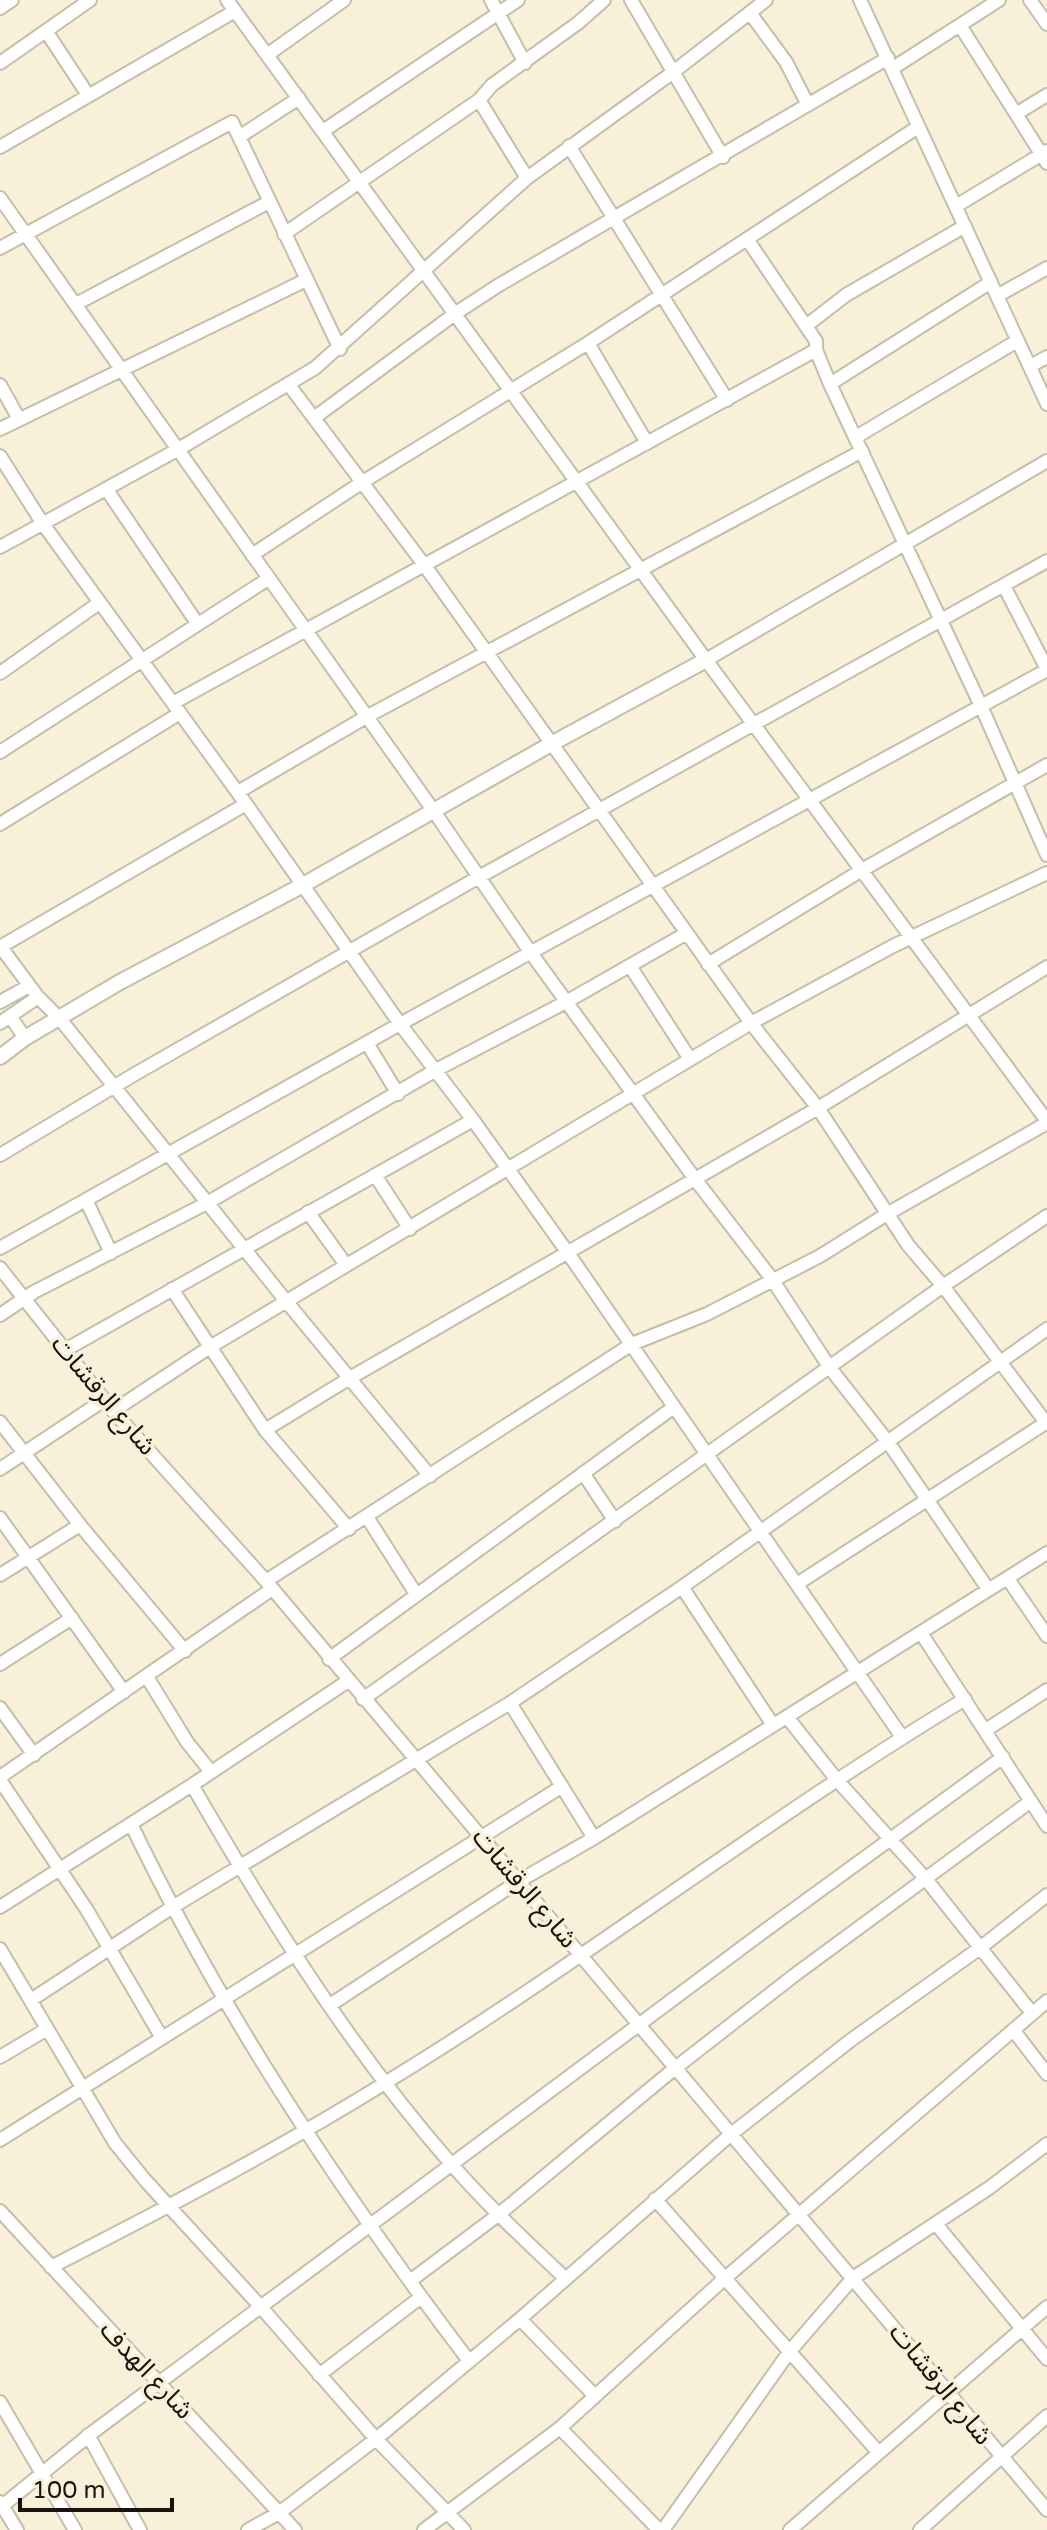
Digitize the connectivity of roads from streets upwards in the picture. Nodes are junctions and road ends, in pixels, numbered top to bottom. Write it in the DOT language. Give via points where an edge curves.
graph roads {
  1 [pos="12,0"];
  2 [pos="344,0"];
  3 [pos="491,0"];
  4 [pos="518,0"];
  5 [pos="604,0"];
  6 [pos="631,0"];
  7 [pos="766,0"];
  8 [pos="860,0"];
  9 [pos="999,0"];
  10 [pos="1030,0"];
  11 [pos="86,1"];
  12 [pos="231,5"];
  13 [pos="0,8"];
  14 [pos="497,13"];
  15 [pos="750,13"];
  16 [pos="1047,24"];
  17 [pos="961,27"];
  18 [pos="46,31"];
  19 [pos="267,55"];
  20 [pos="0,63"];
  21 [pos="525,63"];
  22 [pos="890,63"];
  23 [pos="672,73"];
  24 [pos="88,95"];
  25 [pos="1047,95"];
  26 [pos="299,98"];
  27 [pos="479,100"];
  28 [pos="808,105"];
  29 [pos="1016,114"];
  30 [pos="918,127"];
  31 [pos="323,131"];
  32 [pos="239,137"];
  33 [pos="569,146"];
  34 [pos="0,147"];
  35 [pos="1045,156"];
  36 [pos="723,157"];
  37 [pos="527,178"];
  38 [pos="361,183"];
  39 [pos="0,198"];
  40 [pos="269,202"];
  41 [pos="956,206"];
  42 [pos="614,219"];
  43 [pos="965,226"];
  44 [pos="23,234"];
  45 [pos="284,234"];
  46 [pos="747,239"];
  47 [pos="0,248"];
  48 [pos="1047,268"];
  49 [pos="424,271"];
  50 [pos="306,280"];
  51 [pos="991,282"];
  52 [pos="663,293"];
  53 [pos="997,296"];
  54 [pos="76,304"];
  55 [pos="456,313"];
  56 [pos="806,326"];
  57 [pos="1017,341"];
  58 [pos="588,343"];
  59 [pos="340,349"];
  60 [pos="816,350"];
  61 [pos="1047,357"];
  62 [pos="1030,366"];
  63 [pos="121,371"];
  64 [pos="830,384"];
  65 [pos="0,385"];
  66 [pos="289,385"];
  67 [pos="510,390"];
  68 [pos="727,400"];
  69 [pos="1047,404"];
  70 [pos="314,418"];
  71 [pos="19,419"];
  72 [pos="0,429"];
  73 [pos="856,437"];
  74 [pos="647,443"];
  75 [pos="177,450"];
  76 [pos="862,451"];
  77 [pos="0,456"];
  78 [pos="1047,461"];
  79 [pos="578,482"];
  80 [pos="361,483"];
  81 [pos="107,490"];
  82 [pos="43,524"];
  83 [pos="904,544"];
  84 [pos="0,547"];
  85 [pos="252,555"];
  86 [pos="1047,561"];
  87 [pos="425,566"];
  88 [pos="640,569"];
  89 [pos="268,579"];
  90 [pos="1004,586"];
  91 [pos="99,603"];
  92 [pos="940,620"];
  93 [pos="197,623"];
  94 [pos="305,630"];
  95 [pos="488,654"];
  96 [pos="706,660"];
  97 [pos="141,661"];
  98 [pos="1047,670"];
  99 [pos="0,673"];
  100 [pos="981,706"];
  101 [pos="176,708"];
  102 [pos="366,717"];
  103 [pos="755,724"];
  104 [pos="551,744"];
  105 [pos="0,752"];
  106 [pos="1047,765"];
  107 [pos="1016,783"];
  108 [pos="238,792"];
  109 [pos="809,799"];
  110 [pos="246,804"];
  111 [pos="433,810"];
  112 [pos="599,810"];
  113 [pos="0,824"];
  114 [pos="1047,855"];
  115 [pos="862,870"];
  116 [pos="1047,873"];
  117 [pos="479,877"];
  118 [pos="303,885"];
  119 [pos="653,885"];
  120 [pos="687,933"];
  121 [pos="911,937"];
  122 [pos="0,946"];
  123 [pos="350,952"];
  124 [pos="531,953"];
  125 [pos="708,964"];
  126 [pos="630,966"];
  127 [pos="1047,967"];
  128 [pos="29,986"];
  129 [pos="38,997"];
  130 [pos="0,1002"];
  131 [pos="566,1002"];
  132 [pos="969,1015"];
  133 [pos="60,1019"];
  134 [pos="4,1020"];
  135 [pos="751,1023"];
  136 [pos="400,1024"];
  137 [pos="25,1038"];
  138 [pos="367,1043"];
  139 [pos="0,1057"];
  140 [pos="690,1059"];
  141 [pos="436,1070"];
  142 [pos="114,1087"];
  143 [pos="632,1093"];
  144 [pos="398,1094"];
  145 [pos="818,1108"];
  146 [pos="473,1120"];
  147 [pos="1047,1122"];
  148 [pos="0,1155"];
  149 [pos="168,1155"];
  150 [pos="507,1169"];
  151 [pos="375,1175"];
  152 [pos="695,1179"];
  153 [pos="86,1200"];
  154 [pos="207,1203"];
  155 [pos="308,1212"];
  156 [pos="887,1214"];
  157 [pos="1047,1216"];
  158 [pos="410,1229"];
  159 [pos="0,1248"];
  160 [pos="243,1249"];
  161 [pos="111,1253"];
  162 [pos="568,1253"];
  163 [pos="346,1265"];
  164 [pos="0,1268"];
  165 [pos="772,1279"];
  166 [pos="943,1286"];
  167 [pos="172,1289"];
  168 [pos="25,1297"];
  169 [pos="286,1301"];
  170 [pos="0,1315"];
  171 [pos="1047,1329"];
  172 [pos="632,1344"];
  173 [pos="210,1347"];
  174 [pos="65,1350"];
  175 [pos="1000,1362"];
  176 [pos="830,1368"];
  177 [pos="350,1378"];
  178 [pos="104,1400"];
  179 [pos="674,1407"];
  180 [pos="113,1411"];
  181 [pos="0,1422"];
  182 [pos="1047,1423"];
  183 [pos="265,1430"];
  184 [pos="888,1442"];
  185 [pos="23,1454"];
  186 [pos="706,1456"];
  187 [pos="0,1469"];
  188 [pos="583,1473"];
  189 [pos="430,1476"];
  190 [pos="927,1499"];
  191 [pos="367,1517"];
  192 [pos="0,1518"];
  193 [pos="615,1521"];
  194 [pos="80,1525"];
  195 [pos="349,1529"];
  196 [pos="760,1531"];
  197 [pos="1047,1553"];
  198 [pos="27,1557"];
  199 [pos="0,1575"];
  200 [pos="1008,1579"];
  201 [pos="797,1584"];
  202 [pos="269,1585"];
  203 [pos="682,1587"];
  204 [pos="988,1589"];
  205 [pos="416,1594"];
  206 [pos="72,1618"];
  207 [pos="921,1633"];
  208 [pos="1047,1636"];
  209 [pos="185,1651"];
  210 [pos="329,1659"];
  211 [pos="0,1664"];
  212 [pos="859,1673"];
  213 [pos="147,1677"];
  214 [pos="348,1681"];
  215 [pos="1047,1690"];
  216 [pos="124,1692"];
  217 [pos="363,1699"];
  218 [pos="965,1699"];
  219 [pos="510,1703"];
  220 [pos="0,1708"];
  221 [pos="787,1717"];
  222 [pos="773,1725"];
  223 [pos="986,1730"];
  224 [pos="902,1737"];
  225 [pos="34,1755"];
  226 [pos="1003,1757"];
  227 [pos="415,1759"];
  228 [pos="211,1772"];
  229 [pos="0,1779"];
  230 [pos="837,1780"];
  231 [pos="192,1785"];
  232 [pos="561,1787"];
  233 [pos="1031,1801"];
  234 [pos="1043,1810"];
  235 [pos="131,1824"];
  236 [pos="1047,1826"];
  237 [pos="483,1838"];
  238 [pos="594,1838"];
  239 [pos="891,1838"];
  240 [pos="239,1867"];
  241 [pos="61,1869"];
  242 [pos="925,1878"];
  243 [pos="519,1881"];
  244 [pos="1047,1895"];
  245 [pos="0,1907"];
  246 [pos="171,1908"];
  247 [pos="980,1948"];
  248 [pos="108,1950"];
  249 [pos="2,1955"];
  250 [pos="293,1955"];
  251 [pos="581,1955"];
  252 [pos="31,2000"];
  253 [pos="226,2000"];
  254 [pos="1047,2001"];
  255 [pos="330,2005"];
  256 [pos="1032,2013"];
  257 [pos="639,2026"];
  258 [pos="47,2029"];
  259 [pos="1014,2031"];
  260 [pos="162,2038"];
  261 [pos="0,2057"];
  262 [pos="674,2069"];
  263 [pos="1047,2074"];
  264 [pos="387,2083"];
  265 [pos="82,2089"];
  266 [pos="305,2131"];
  267 [pos="730,2135"];
  268 [pos="0,2140"];
  269 [pos="1047,2144"];
  270 [pos="452,2165"];
  271 [pos="655,2199"];
  272 [pos="169,2206"];
  273 [pos="0,2211"];
  274 [pos="799,2213"];
  275 [pos="498,2215"];
  276 [pos="936,2224"];
  277 [pos="369,2226"];
  278 [pos="51,2267"];
  279 [pos="565,2278"];
  280 [pos="853,2278"];
  281 [pos="724,2279"];
  282 [pos="410,2281"];
  283 [pos="421,2297"];
  284 [pos="260,2306"];
  285 [pos="1047,2307"];
  286 [pos="520,2319"];
  287 [pos="1021,2329"];
  288 [pos="790,2351"];
  289 [pos="1047,2359"];
  290 [pos="469,2361"];
  291 [pos="319,2375"];
  292 [pos="159,2382"];
  293 [pos="948,2392"];
  294 [pos="595,2396"];
  295 [pos="0,2402"];
  296 [pos="1047,2416"];
  297 [pos="560,2428"];
  298 [pos="88,2435"];
  299 [pos="376,2439"];
  300 [pos="879,2453"];
  301 [pos="1001,2458"];
  302 [pos="41,2473"];
  303 [pos="1,2504"];
  304 [pos="1047,2510"];
  305 [pos="279,2513"];
  306 [pos="448,2513"];
  307 [pos="17,2530"];
  308 [pos="75,2530"];
  309 [pos="140,2530"];
  310 [pos="248,2530"];
  311 [pos="295,2530"];
  312 [pos="424,2530"];
  313 [pos="464,2530"];
  314 [pos="661,2530"];
  315 [pos="790,2530"];
  316 [pos="920,2530"];
  1 -- 13 [label="street"];
  2 -- 19 [label="street"];
  3 -- 14 [label="street"];
  4 -- 14 [label="street"];
  5 -- 21 [label="street"];
  6 -- 23 [label="street"];
  7 -- 15 [label="street"];
  8 -- 22 [label="street"];
  9 -- 17 [label="street"];
  10 -- 16 [label="street"];
  11 -- 18 [label="street"];
  12 -- 19 [label="street"];
  12 -- 24 [label="street"];
  14 -- 21 [label="street"];
  14 -- 31 [label="street"];
  15 -- 23 [label="street"];
  15 -- 28 [label="street" via="786,62"];
  17 -- 22 [label="street"];
  17 -- 29 [label="street"];
  18 -- 20 [label="street"];
  18 -- 24 [label="street"];
  19 -- 26 [label="street"];
  21 -- 27 [label="street"];
  22 -- 28 [label="street"];
  22 -- 30 [label="street"];
  23 -- 33 [label="street"];
  23 -- 36 [label="street"];
  24 -- 34 [label="street"];
  25 -- 29 [label="street"];
  26 -- 31 [label="street"];
  26 -- 32 [label="street"];
  27 -- 37 [label="street"];
  27 -- 38 [label="street"];
  28 -- 36 [label="street"];
  29 -- 35 [label="street"];
  30 -- 41 [label="street"];
  30 -- 46 [label="street"];
  31 -- 38 [label="street"];
  32 -- 40 [label="street"];
  32 -- 44 [label="street" via="232,122"];
  33 -- 37 [label="street"];
  33 -- 42 [label="street"];
  35 -- 41 [label="street"];
  36 -- 42 [label="street"];
  37 -- 49 [label="street"];
  38 -- 45 [label="street"];
  38 -- 49 [label="street"];
  39 -- 44 [label="street"];
  40 -- 45 [label="street"];
  40 -- 54 [label="street"];
  41 -- 43 [label="street"];
  42 -- 52 [label="street"];
  42 -- 55 [label="street"];
  43 -- 51 [label="street"];
  43 -- 56 [label="street" via="846,295"];
  44 -- 47 [label="street"];
  44 -- 54 [label="street"];
  45 -- 50 [label="street"];
  46 -- 52 [label="street"];
  46 -- 56 [label="street"];
  48 -- 53 [label="street"];
  49 -- 55 [label="street"];
  49 -- 59 [label="street"];
  50 -- 59 [label="street"];
  50 -- 63 [label="street"];
  51 -- 53 [label="street"];
  51 -- 64 [label="street"];
  52 -- 58 [label="street"];
  52 -- 68 [label="street"];
  53 -- 57 [label="street"];
  54 -- 63 [label="street"];
  55 -- 67 [label="street"];
  55 -- 70 [label="street"];
  56 -- 60 [label="street"];
  57 -- 62 [label="street"];
  57 -- 73 [label="street"];
  58 -- 67 [label="street"];
  58 -- 74 [label="street"];
  59 -- 66 [label="street"];
  60 -- 64 [label="street"];
  60 -- 68 [label="street"];
  61 -- 62 [label="street"];
  62 -- 69 [label="street"];
  63 -- 71 [label="street"];
  63 -- 75 [label="street"];
  64 -- 73 [label="street"];
  65 -- 71 [label="street"];
  66 -- 70 [label="street"];
  66 -- 75 [label="street"];
  67 -- 79 [label="street"];
  67 -- 80 [label="street"];
  68 -- 74 [label="street"];
  70 -- 80 [label="street"];
  71 -- 72 [label="street"];
  73 -- 76 [label="street"];
  74 -- 79 [label="street"];
  75 -- 81 [label="street"];
  75 -- 85 [label="street"];
  76 -- 83 [label="street"];
  76 -- 88 [label="street"];
  77 -- 82 [label="street"];
  78 -- 83 [label="street"];
  79 -- 87 [label="street"];
  79 -- 88 [label="street"];
  80 -- 85 [label="street"];
  80 -- 87 [label="street"];
  81 -- 82 [label="street"];
  81 -- 93 [label="street"];
  82 -- 84 [label="street"];
  82 -- 91 [label="street"];
  83 -- 92 [label="street"];
  83 -- 96 [label="street"];
  85 -- 89 [label="street"];
  86 -- 90 [label="street"];
  87 -- 94 [label="street"];
  87 -- 95 [label="street"];
  88 -- 95 [label="street"];
  88 -- 96 [label="street"];
  89 -- 93 [label="street"];
  89 -- 94 [label="street"];
  90 -- 92 [label="street"];
  90 -- 98 [label="street"];
  91 -- 97 [label="street"];
  91 -- 99 [label="street"];
  92 -- 100 [label="street"];
  92 -- 103 [label="street"];
  93 -- 97 [label="street"];
  94 -- 101 [label="street"];
  94 -- 102 [label="street"];
  95 -- 102 [label="street"];
  95 -- 104 [label="street"];
  96 -- 103 [label="street"];
  96 -- 104 [label="street"];
  97 -- 101 [label="street"];
  97 -- 105 [label="street"];
  98 -- 100 [label="street"];
  100 -- 107 [label="street"];
  100 -- 109 [label="street"];
  101 -- 108 [label="street"];
  101 -- 113 [label="street"];
  102 -- 108 [label="street"];
  102 -- 111 [label="street"];
  103 -- 109 [label="street"];
  103 -- 112 [label="street"];
  104 -- 111 [label="street"];
  104 -- 112 [label="street"];
  106 -- 107 [label="street"];
  107 -- 114 [label="street"];
  107 -- 115 [label="street"];
  108 -- 110 [label="street"];
  109 -- 115 [label="street"];
  109 -- 119 [label="street"];
  110 -- 118 [label="street"];
  110 -- 122 [label="street"];
  111 -- 117 [label="street"];
  111 -- 118 [label="street"];
  112 -- 117 [label="street"];
  112 -- 119 [label="street"];
  115 -- 121 [label="street"];
  115 -- 125 [label="street"];
  116 -- 121 [label="street"];
  117 -- 123 [label="street"];
  117 -- 124 [label="street"];
  118 -- 123 [label="street"];
  118 -- 133 [label="street"];
  119 -- 120 [label="street"];
  119 -- 124 [label="street"];
  120 -- 125 [label="street"];
  120 -- 126 [label="street"];
  121 -- 132 [label="street"];
  121 -- 135 [label="street"];
  122 -- 128 [label="street"];
  123 -- 136 [label="street"];
  123 -- 142 [label="street"];
  124 -- 131 [label="street"];
  124 -- 136 [label="street"];
  125 -- 135 [label="street"];
  126 -- 131 [label="street"];
  126 -- 140 [label="street"];
  127 -- 132 [label="street"];
  128 -- 129 [label="street"];
  128 -- 130 [label="street"];
  129 -- 133 [label="street"];
  129 -- 134 [label="street"];
  131 -- 141 [label="street"];
  131 -- 143 [label="street"];
  132 -- 145 [label="street"];
  132 -- 147 [label="street"];
  133 -- 137 [label="street"];
  133 -- 142 [label="street"];
  134 -- 137 [label="street" via="12,1019"];
  135 -- 140 [label="street"];
  135 -- 145 [label="street"];
  136 -- 138 [label="street"];
  136 -- 141 [label="street"];
  137 -- 139 [label="street"];
  138 -- 144 [label="street"];
  138 -- 149 [label="street"];
  140 -- 143 [label="street"];
  141 -- 144 [label="street"];
  141 -- 146 [label="street"];
  142 -- 148 [label="street"];
  142 -- 149 [label="street"];
  143 -- 150 [label="street"];
  143 -- 152 [label="street"];
  144 -- 154 [label="street"];
  145 -- 152 [label="street"];
  145 -- 156 [label="street"];
  146 -- 150 [label="street"];
  146 -- 151 [label="street"];
  147 -- 156 [label="street"];
  149 -- 153 [label="street"];
  149 -- 154 [label="street"];
  150 -- 158 [label="street"];
  150 -- 162 [label="street"];
  151 -- 155 [label="street"];
  151 -- 158 [label="street"];
  152 -- 162 [label="street"];
  152 -- 165 [label="street"];
  153 -- 159 [label="street"];
  153 -- 161 [label="street"];
  154 -- 160 [label="street"];
  154 -- 161 [label="street"];
  155 -- 160 [label="street"];
  155 -- 163 [label="street"];
  156 -- 165 [label="street"];
  156 -- 166 [label="street"];
  157 -- 166 [label="street"];
  158 -- 163 [label="street"];
  160 -- 167 [label="street"];
  160 -- 169 [label="street"];
  161 -- 168 [label="street"];
  162 -- 172 [label="street"];
  162 -- 177 [label="street"];
  163 -- 169 [label="street"];
  164 -- 168 [label="street, شارع الرقشات"];
  165 -- 172 [label="street" via="707,1314"];
  165 -- 176 [label="street"];
  166 -- 175 [label="street"];
  166 -- 176 [label="street"];
  167 -- 173 [label="street"];
  167 -- 174 [label="street"];
  168 -- 170 [label="street"];
  168 -- 174 [label="street, شارع الرقشات"];
  169 -- 173 [label="street"];
  169 -- 177 [label="street"];
  171 -- 175 [label="street"];
  172 -- 179 [label="street"];
  172 -- 189 [label="street"];
  173 -- 180 [label="street"];
  173 -- 183 [label="street"];
  174 -- 178 [label="street, شارع الرقشات"];
  175 -- 182 [label="street"];
  175 -- 184 [label="street"];
  176 -- 184 [label="street"];
  176 -- 186 [label="street"];
  177 -- 183 [label="street"];
  177 -- 189 [label="street"];
  178 -- 180 [label="street, شارع الرقشات"];
  178 -- 185 [label="street"];
  179 -- 186 [label="street"];
  179 -- 188 [label="street"];
  180 -- 202 [label="street, شارع الرقشات"];
  181 -- 185 [label="street"];
  182 -- 190 [label="street"];
  183 -- 195 [label="street"];
  184 -- 190 [label="street"];
  184 -- 196 [label="street"];
  185 -- 187 [label="street"];
  185 -- 194 [label="street"];
  186 -- 193 [label="street"];
  186 -- 196 [label="street"];
  188 -- 193 [label="street"];
  188 -- 205 [label="street"];
  189 -- 191 [label="street"];
  190 -- 201 [label="street"];
  190 -- 204 [label="street"];
  191 -- 195 [label="street"];
  191 -- 205 [label="street"];
  192 -- 198 [label="street"];
  193 -- 217 [label="street"];
  194 -- 198 [label="street"];
  194 -- 209 [label="street"];
  195 -- 202 [label="street"];
  196 -- 201 [label="street"];
  196 -- 203 [label="street"];
  197 -- 200 [label="street"];
  198 -- 199 [label="street"];
  198 -- 206 [label="street"];
  200 -- 204 [label="street"];
  200 -- 208 [label="street"];
  201 -- 212 [label="street"];
  202 -- 209 [label="street"];
  202 -- 210 [label="street, شارع الرقشات"];
  203 -- 219 [label="street"];
  203 -- 222 [label="street"];
  204 -- 207 [label="street"];
  205 -- 210 [label="street"];
  206 -- 211 [label="street"];
  206 -- 216 [label="street"];
  207 -- 212 [label="street"];
  207 -- 218 [label="street"];
  209 -- 213 [label="street"];
  210 -- 214 [label="street, شارع الرقشات"];
  212 -- 221 [label="street"];
  212 -- 224 [label="street"];
  213 -- 216 [label="street"];
  213 -- 228 [label="street"];
  214 -- 217 [label="street, شارع الرقشات"];
  214 -- 228 [label="street"];
  215 -- 223 [label="street"];
  216 -- 225 [label="street"];
  217 -- 227 [label="street, شارع الرقشات"];
  218 -- 223 [label="street"];
  218 -- 224 [label="street"];
  219 -- 227 [label="street"];
  219 -- 232 [label="street"];
  220 -- 225 [label="street"];
  221 -- 222 [label="street"];
  221 -- 230 [label="street"];
  222 -- 238 [label="street"];
  223 -- 226 [label="street"];
  224 -- 230 [label="street"];
  225 -- 229 [label="street"];
  226 -- 233 [label="street"];
  226 -- 239 [label="street"];
  227 -- 237 [label="street, شارع الرقشات"];
  227 -- 240 [label="street"];
  228 -- 231 [label="street"];
  229 -- 241 [label="street"];
  230 -- 239 [label="street"];
  230 -- 251 [label="street"];
  231 -- 235 [label="street"];
  231 -- 240 [label="street"];
  232 -- 237 [label="street"];
  232 -- 238 [label="street"];
  233 -- 234 [label="street"];
  233 -- 242 [label="street"];
  234 -- 236 [label="street"];
  235 -- 241 [label="street"];
  235 -- 246 [label="street"];
  237 -- 243 [label="street, شارع الرقشات"];
  237 -- 250 [label="street"];
  238 -- 243 [label="street"];
  239 -- 242 [label="street"];
  239 -- 257 [label="street"];
  240 -- 246 [label="street"];
  240 -- 250 [label="street"];
  241 -- 245 [label="street"];
  241 -- 248 [label="street"];
  242 -- 247 [label="street"];
  242 -- 262 [label="street"];
  243 -- 251 [label="street, شارع الرقشات"];
  243 -- 255 [label="street"];
  244 -- 247 [label="street"];
  246 -- 248 [label="street"];
  246 -- 253 [label="street"];
  247 -- 256 [label="street"];
  247 -- 267 [label="street"];
  248 -- 252 [label="street"];
  248 -- 260 [label="street"];
  249 -- 252 [label="street"];
  250 -- 253 [label="street"];
  250 -- 255 [label="street"];
  251 -- 257 [label="street, شارع الرقشات"];
  251 -- 264 [label="street"];
  252 -- 258 [label="street"];
  253 -- 260 [label="street"];
  253 -- 266 [label="street"];
  254 -- 256 [label="street"];
  255 -- 264 [label="street"];
  256 -- 259 [label="street"];
  257 -- 262 [label="street, شارع الرقشات"];
  257 -- 270 [label="street"];
  258 -- 261 [label="street"];
  258 -- 265 [label="street"];
  259 -- 263 [label="street"];
  259 -- 274 [label="street"];
  260 -- 265 [label="street"];
  262 -- 267 [label="street, شارع الرقشات"];
  262 -- 275 [label="street"];
  264 -- 266 [label="street"];
  264 -- 270 [label="street"];
  265 -- 268 [label="street"];
  265 -- 272 [label="street" via="115,2143"];
  266 -- 272 [label="street"];
  266 -- 277 [label="street"];
  267 -- 271 [label="street"];
  267 -- 274 [label="street, شارع الرقشات"];
  269 -- 276 [label="street"];
  270 -- 275 [label="street"];
  270 -- 277 [label="street"];
  271 -- 279 [label="street"];
  271 -- 281 [label="street"];
  272 -- 278 [label="street"];
  272 -- 284 [label="street"];
  273 -- 278 [label="street, شارع الهدف"];
  274 -- 280 [label="street, شارع الرقشات"];
  274 -- 281 [label="street"];
  275 -- 279 [label="street"];
  275 -- 282 [label="street"];
  276 -- 280 [label="street"];
  276 -- 287 [label="street"];
  277 -- 282 [label="street"];
  277 -- 284 [label="street"];
  278 -- 292 [label="street, شارع الهدف"];
  279 -- 286 [label="street"];
  280 -- 288 [label="street"];
  280 -- 293 [label="street, شارع الرقشات"];
  281 -- 288 [label="street"];
  281 -- 294 [label="street"];
  282 -- 283 [label="street"];
  283 -- 290 [label="street"];
  283 -- 291 [label="street"];
  284 -- 291 [label="street"];
  284 -- 292 [label="street"];
  285 -- 287 [label="street"];
  286 -- 290 [label="street"];
  286 -- 294 [label="street"];
  287 -- 289 [label="street"];
  287 -- 293 [label="street"];
  288 -- 300 [label="street"];
  288 -- 314 [label="street"];
  290 -- 299 [label="street"];
  291 -- 299 [label="street"];
  292 -- 298 [label="street"];
  292 -- 305 [label="street, شارع الهدف"];
  293 -- 300 [label="street"];
  293 -- 301 [label="street, شارع الرقشات"];
  294 -- 297 [label="street"];
  295 -- 302 [label="street"];
  296 -- 301 [label="street"];
  297 -- 306 [label="street"];
  297 -- 314 [label="street"];
  298 -- 302 [label="street"];
  298 -- 309 [label="street"];
  299 -- 305 [label="street"];
  299 -- 306 [label="street"];
  300 -- 315 [label="street"];
  301 -- 304 [label="street, شارع الرقشات"];
  301 -- 316 [label="street"];
  302 -- 303 [label="street"];
  302 -- 308 [label="street"];
  303 -- 307 [label="street"];
  305 -- 310 [label="street"];
  305 -- 311 [label="street, شارع الهدف"];
  306 -- 312 [label="street"];
  306 -- 313 [label="street"];
}
